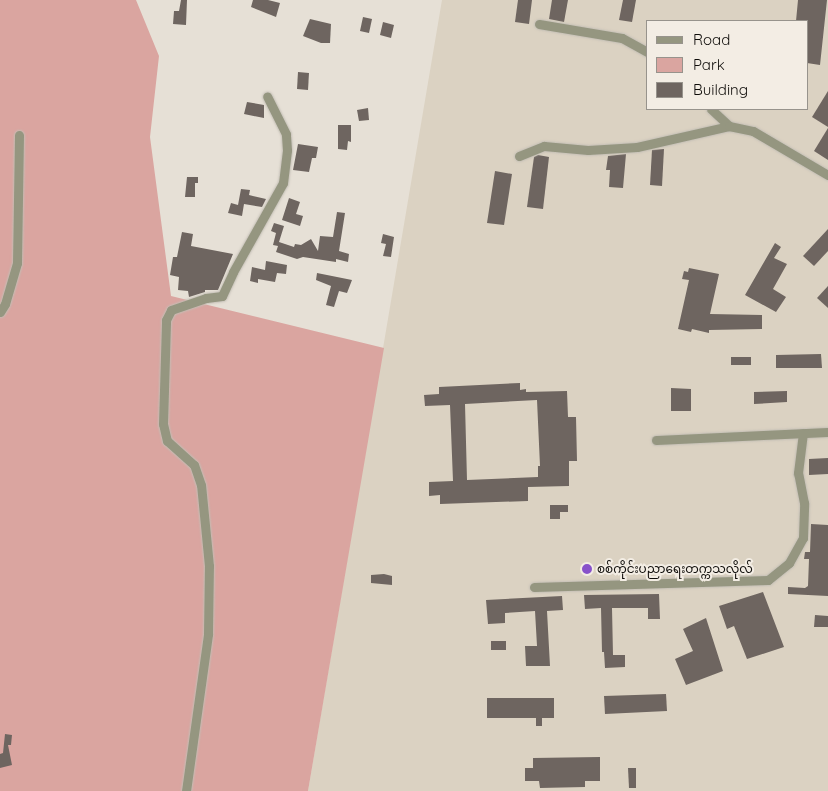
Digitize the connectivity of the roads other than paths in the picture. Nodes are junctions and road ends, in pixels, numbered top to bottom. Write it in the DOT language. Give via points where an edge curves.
graph roads {
  1 [pos="539,24"];
  2 [pos="646,51"];
  3 [pos="267,96"];
  4 [pos="712,110"];
  5 [pos="729,126"];
  6 [pos="19,135"];
  7 [pos="519,156"];
  8 [pos="828,175"];
  9 [pos="0,312"];
  10 [pos="828,432"];
  11 [pos="803,433"];
  12 [pos="656,440"];
  13 [pos="534,587"];
  14 [pos="186,791"];
  1 -- 2 [label="street" via="622,38"];
  3 -- 14 [label="street" via="286,134 283,183 222,296 171,310 166,320 163,424 167,441 194,465 201,485 209,566 208,634"];
  4 -- 5 [label="street"];
  5 -- 7 [label="street" via="637,147 588,150 544,146"];
  5 -- 8 [label="street" via="753,131"];
  6 -- 9 [label="street" via="17,263 6,304"];
  10 -- 11 [label="street"];
  11 -- 12 [label="street"];
  11 -- 13 [label="street" via="798,473 804,503 803,538 789,563 768,580"];
}
